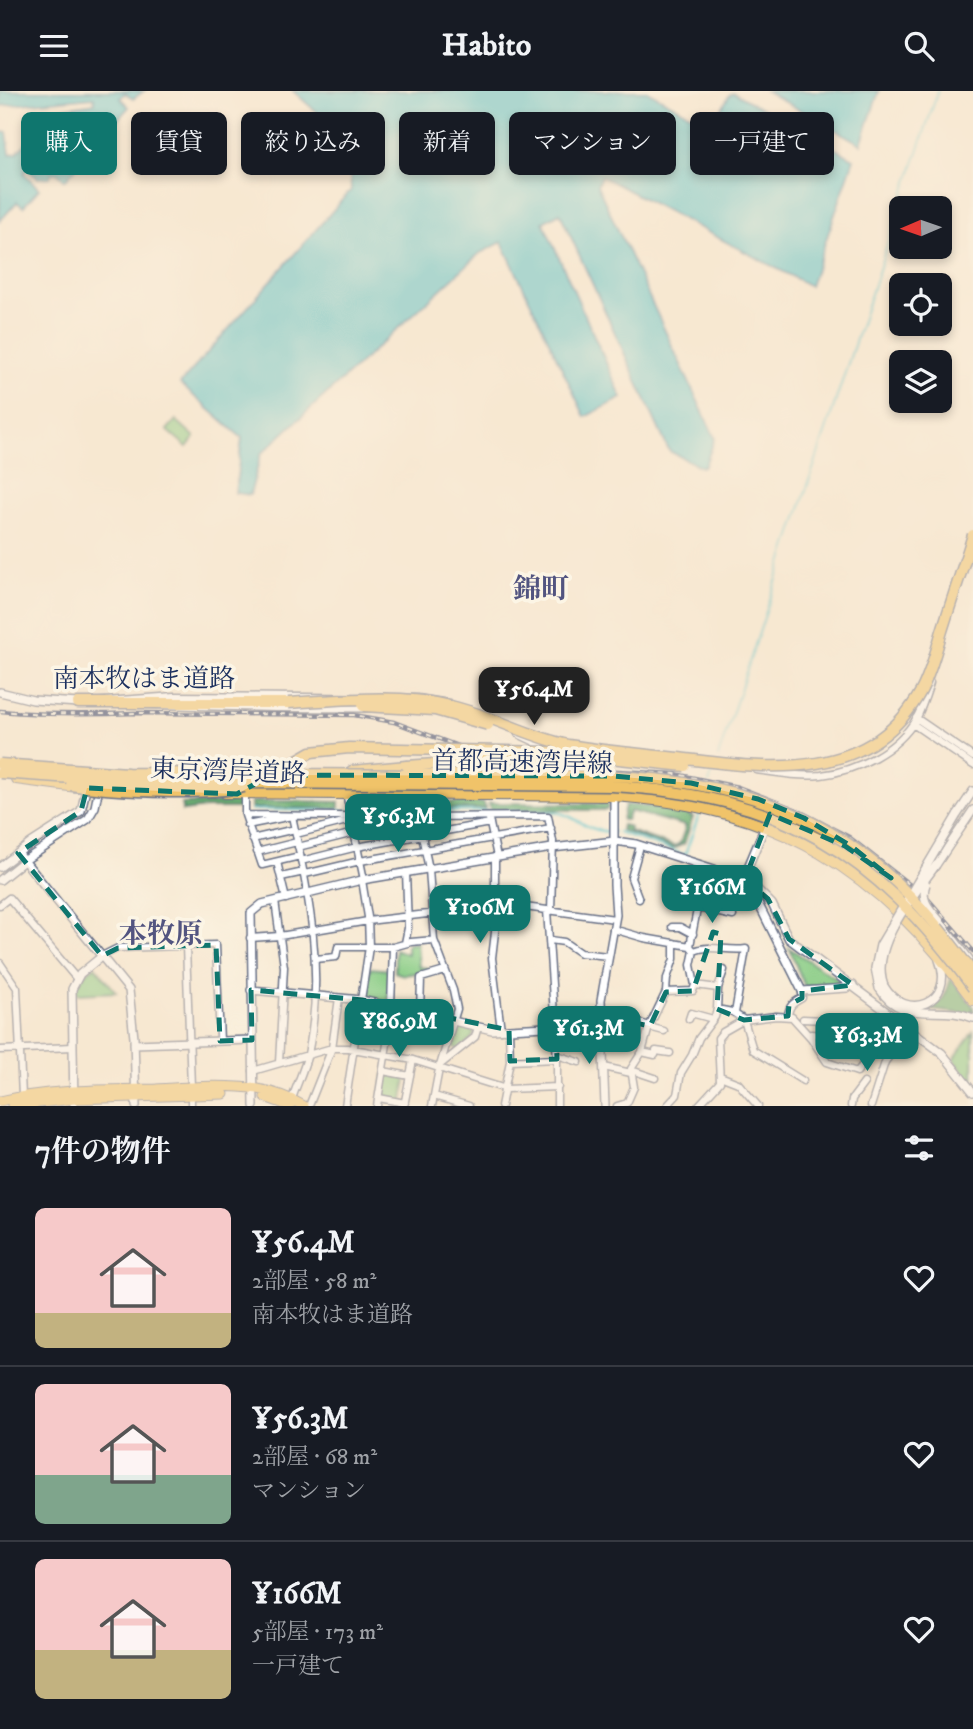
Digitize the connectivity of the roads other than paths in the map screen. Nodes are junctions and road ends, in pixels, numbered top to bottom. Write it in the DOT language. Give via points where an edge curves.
graph roads {
  1 [pos="973,535"];
  2 [pos="973,541"];
  3 [pos="973,552"];
  4 [pos="0,692"];
  5 [pos="78,703"];
  6 [pos="288,703"];
  7 [pos="460,709"];
  8 [pos="914,721"];
  9 [pos="637,753"];
  10 [pos="973,757"];
  11 [pos="973,765"];
  12 [pos="778,768"];
  13 [pos="1,770"];
  14 [pos="87,775"];
  15 [pos="328,775"];
  16 [pos="99,776"];
  17 [pos="345,779"];
  18 [pos="614,780"];
  19 [pos="87,788"];
  20 [pos="99,788"];
  21 [pos="973,790"];
  22 [pos="245,794"];
  23 [pos="347,796"];
  24 [pos="614,796"];
  25 [pos="973,810"];
  26 [pos="770,814"];
  27 [pos="244,815"];
  28 [pos="292,816"];
  29 [pos="351,818"];
  30 [pos="419,820"];
  31 [pos="490,820"];
  32 [pos="247,825"];
  33 [pos="764,827"];
  34 [pos="551,828"];
  35 [pos="295,831"];
  36 [pos="354,834"];
  37 [pos="615,835"];
  38 [pos="422,836"];
  39 [pos="493,838"];
  40 [pos="252,839"];
  41 [pos="832,841"];
  42 [pos="298,845"];
  43 [pos="640,846"];
  44 [pos="357,848"];
  45 [pos="552,848"];
  46 [pos="425,849"];
  47 [pos="257,852"];
  48 [pos="18,853"];
  49 [pos="496,857"];
  50 [pos="301,858"];
  51 [pos="24,860"];
  52 [pos="360,861"];
  53 [pos="277,862"];
  54 [pos="932,862"];
  55 [pos="698,865"];
  56 [pos="0,867"];
  57 [pos="429,869"];
  58 [pos="406,872"];
  59 [pos="304,873"];
  60 [pos="281,877"];
  61 [pos="0,880"];
  62 [pos="363,880"];
  63 [pos="308,893"];
  64 [pos="286,899"];
  65 [pos="639,899"];
  66 [pos="275,901"];
  67 [pos="0,905"];
  68 [pos="496,907"];
  69 [pos="698,908"];
  70 [pos="549,911"];
  71 [pos="432,914"];
  72 [pos="733,916"];
  73 [pos="407,917"];
  74 [pos="615,919"];
  75 [pos="368,921"];
  76 [pos="672,927"];
  77 [pos="613,929"];
  78 [pos="314,930"];
  79 [pos="919,933"];
  80 [pos="693,934"];
  81 [pos="280,936"];
  82 [pos="250,938"];
  83 [pos="434,940"];
  84 [pos="550,940"];
  85 [pos="405,943"];
  86 [pos="674,943"];
  87 [pos="186,946"];
  88 [pos="369,947"];
  89 [pos="393,947"];
  90 [pos="692,949"];
  91 [pos="102,956"];
  92 [pos="608,956"];
  93 [pos="315,959"];
  94 [pos="0,963"];
  95 [pos="973,969"];
  96 [pos="724,970"];
  97 [pos="445,971"];
  98 [pos="76,978"];
  99 [pos="695,985"];
  100 [pos="853,985"];
  101 [pos="881,987"];
  102 [pos="718,988"];
  103 [pos="973,988"];
  104 [pos="251,990"];
  105 [pos="802,991"];
  106 [pos="666,992"];
  107 [pos="282,993"];
  108 [pos="315,995"];
  109 [pos="340,997"];
  110 [pos="362,1000"];
  111 [pos="973,1000"];
  112 [pos="392,1006"];
  113 [pos="717,1009"];
  114 [pos="420,1012"];
  115 [pos="691,1013"];
  116 [pos="735,1013"];
  117 [pos="788,1016"];
  118 [pos="973,1018"];
  119 [pos="713,1020"];
  120 [pos="744,1020"];
  121 [pos="455,1021"];
  122 [pos="830,1023"];
  123 [pos="601,1024"];
  124 [pos="478,1027"];
  125 [pos="555,1027"];
  126 [pos="649,1027"];
  127 [pos="505,1030"];
  128 [pos="664,1031"];
  129 [pos="252,1040"];
  130 [pos="220,1041"];
  131 [pos="190,1042"];
  132 [pos="134,1044"];
  133 [pos="73,1047"];
  134 [pos="332,1048"];
  135 [pos="354,1048"];
  136 [pos="0,1049"];
  137 [pos="21,1049"];
  138 [pos="893,1051"];
  139 [pos="642,1052"];
  140 [pos="670,1053"];
  141 [pos="308,1054"];
  142 [pos="386,1055"];
  143 [pos="557,1057"];
  144 [pos="413,1060"];
  145 [pos="510,1061"];
  146 [pos="579,1062"];
  147 [pos="279,1063"];
  148 [pos="440,1067"];
  149 [pos="604,1067"];
  150 [pos="253,1071"];
  151 [pos="383,1071"];
  152 [pos="631,1071"];
  153 [pos="410,1076"];
  154 [pos="720,1076"];
  155 [pos="656,1078"];
  156 [pos="803,1081"];
  157 [pos="864,1083"];
  158 [pos="558,1087"];
  159 [pos="506,1089"];
  160 [pos="191,1091"];
  161 [pos="254,1091"];
  162 [pos="973,1092"];
  163 [pos="434,1096"];
  164 [pos="135,1097"];
  165 [pos="379,1098"];
  166 [pos="74,1099"];
  167 [pos="0,1101"];
  168 [pos="22,1102"];
  169 [pos="291,1103"];
  170 [pos="405,1104"];
  171 [pos="627,1105"];
  172 [pos="701,1105"];
  173 [pos="12,1106"];
  174 [pos="191,1106"];
  175 [pos="254,1106"];
  176 [pos="304,1106"];
  177 [pos="309,1106"];
  178 [pos="345,1106"];
  179 [pos="377,1106"];
  180 [pos="432,1106"];
  181 [pos="469,1106"];
  182 [pos="501,1106"];
  183 [pos="557,1106"];
  184 [pos="605,1106"];
  185 [pos="617,1106"];
  186 [pos="667,1106"];
  187 [pos="758,1106"];
  188 [pos="851,1106"];
  189 [pos="871,1106"];
  1 -- 9 [label="highway, 南本牧はま道路, bridge" via="921,690 896,724 869,745 832,761 794,766"];
  2 -- 12 [label="highway, 南本牧はま道路, bridge" via="927,682 904,718 877,742 848,758 817,766"];
  3 -- 8 [label="street"];
  4 -- 5 [label="street, 南本牧はま道路"];
  5 -- 6 [label="highway, 南本牧はま道路"];
  5 -- 7 [label="street"];
  5 -- 7 [label="street" via="175,696 396,697 429,699"];
  6 -- 9 [label="highway, 南本牧はま道路, bridge" via="385,699 437,703 554,742"];
  6 -- 12 [label="highway, 南本牧はま道路, bridge" via="424,709 557,746"];
  7 -- 8 [label="street" via="548,746 804,775 835,773 864,763 892,745"];
  8 -- 10 [label="street"];
  8 -- 11 [label="street"];
  9 -- 15 [label="highway, bridge" via="506,752"];
  12 -- 13 [label="highway, bridge" via="699,768 540,751 349,748 311,752 257,783 225,791 97,789"];
  13 -- 14 [label="highway, 東京湾岸道路"];
  13 -- 15 [label="highway, 首都高速湾岸線, bridge"];
  13 -- 19 [label="highway, 東京湾岸道路"];
  13 -- 103 [label="highway, 首都高速湾岸線, bridge" via="129,782 611,786 711,797 779,819 845,855 906,907"];
  14 -- 16 [label="highway, 東京湾岸道路"];
  14 -- 19 [label="street"];
  15 -- 95 [label="highway, 首都高速湾岸線, bridge" via="640,778 713,787 758,799 828,831 874,863 912,897"];
  16 -- 17 [label="highway, 東京湾岸道路"];
  16 -- 20 [label="street"];
  17 -- 18 [label="highway, 東京湾岸道路"];
  17 -- 23 [label="street"];
  18 -- 24 [label="street"];
  18 -- 26 [label="highway, 東京湾岸道路" via="687,789"];
  19 -- 20 [label="highway, 東京湾岸道路"];
  19 -- 48 [label="street" via="80,811"];
  20 -- 22 [label="highway, 東京湾岸道路"];
  20 -- 51 [label="street" via="88,819"];
  21 -- 54 [label="street, bridge"];
  22 -- 23 [label="highway, 東京湾岸道路"];
  22 -- 27 [label="street"];
  23 -- 24 [label="highway, 東京湾岸道路"];
  23 -- 29 [label="street"];
  24 -- 33 [label="highway, 東京湾岸道路" via="687,804"];
  24 -- 37 [label="street"];
  25 -- 54 [label="street"];
  26 -- 33 [label="street"];
  26 -- 41 [label="highway, 東京湾岸道路"];
  27 -- 28 [label="street"];
  27 -- 32 [label="street"];
  28 -- 29 [label="street"];
  28 -- 32 [label="street"];
  28 -- 35 [label="street"];
  29 -- 30 [label="street"];
  29 -- 35 [label="street"];
  29 -- 36 [label="street"];
  30 -- 31 [label="street"];
  30 -- 36 [label="street"];
  30 -- 38 [label="street"];
  31 -- 34 [label="street" via="548,816"];
  31 -- 38 [label="street"];
  31 -- 39 [label="street"];
  32 -- 40 [label="street"];
  33 -- 79 [label="highway, 東京湾岸道路" via="853,873"];
  33 -- 100 [label="street" via="748,867 748,881 772,904 789,939"];
  34 -- 39 [label="street"];
  34 -- 45 [label="street"];
  35 -- 40 [label="street"];
  35 -- 42 [label="street"];
  36 -- 42 [label="street"];
  36 -- 44 [label="street"];
  37 -- 43 [label="street"];
  37 -- 45 [label="street"];
  37 -- 74 [label="street"];
  38 -- 44 [label="street"];
  38 -- 46 [label="street"];
  39 -- 46 [label="street"];
  39 -- 49 [label="street"];
  40 -- 47 [label="street"];
  41 -- 54 [label="street, bridge" via="901,883"];
  41 -- 95 [label="highway, 東京湾岸道路" via="909,897"];
  42 -- 47 [label="street"];
  42 -- 50 [label="street"];
  43 -- 55 [label="street"];
  43 -- 65 [label="street" via="631,878"];
  44 -- 50 [label="street"];
  44 -- 52 [label="street"];
  45 -- 49 [label="street"];
  45 -- 70 [label="street"];
  46 -- 52 [label="street"];
  46 -- 57 [label="street"];
  47 -- 53 [label="street" via="262,865"];
  48 -- 51 [label="street"];
  48 -- 56 [label="street"];
  49 -- 57 [label="street"];
  49 -- 68 [label="street"];
  50 -- 53 [label="street"];
  50 -- 59 [label="street"];
  51 -- 61 [label="street"];
  51 -- 91 [label="street"];
  52 -- 59 [label="street"];
  52 -- 62 [label="street"];
  53 -- 60 [label="street"];
  54 -- 95 [label="street, bridge" via="925,902"];
  54 -- 101 [label="street, bridge" via="880,946 875,968"];
  55 -- 69 [label="street"];
  55 -- 105 [label="street" via="718,871 757,901"];
  57 -- 58 [label="street"];
  57 -- 71 [label="street"];
  58 -- 62 [label="street"];
  58 -- 73 [label="street"];
  59 -- 60 [label="street"];
  59 -- 63 [label="street"];
  60 -- 64 [label="street"];
  62 -- 63 [label="street"];
  62 -- 75 [label="street"];
  63 -- 64 [label="street"];
  63 -- 78 [label="street"];
  64 -- 66 [label="street"];
  66 -- 81 [label="street"];
  66 -- 82 [label="street" via="251,913"];
  67 -- 98 [label="street" via="9,898"];
  68 -- 70 [label="street"];
  68 -- 71 [label="street"];
  68 -- 127 [label="street" via="492,958"];
  69 -- 72 [label="street"];
  69 -- 80 [label="street"];
  70 -- 74 [label="street"];
  70 -- 84 [label="street"];
  71 -- 73 [label="street"];
  71 -- 83 [label="street"];
  73 -- 75 [label="street"];
  73 -- 85 [label="street"];
  74 -- 77 [label="street"];
  75 -- 78 [label="street"];
  75 -- 88 [label="street"];
  76 -- 80 [label="street"];
  77 -- 86 [label="street"];
  77 -- 92 [label="street"];
  78 -- 81 [label="street"];
  78 -- 93 [label="street"];
  79 -- 101 [label="street" via="941,967 942,985 937,995 925,1004 907,1005"];
  79 -- 111 [label="highway, 東京湾岸道路"];
  80 -- 90 [label="street"];
  81 -- 82 [label="street"];
  81 -- 107 [label="street" via="285,967"];
  82 -- 104 [label="street"];
  83 -- 85 [label="street"];
  83 -- 97 [label="street"];
  84 -- 92 [label="street" via="564,942 580,953"];
  84 -- 125 [label="street"];
  85 -- 89 [label="street"];
  86 -- 90 [label="street"];
  86 -- 106 [label="street"];
  87 -- 91 [label="street" via="118,949"];
  87 -- 130 [label="street" via="216,944"];
  87 -- 131 [label="street"];
  88 -- 89 [label="street"];
  88 -- 93 [label="street" via="338,947 336,957"];
  88 -- 110 [label="street"];
  89 -- 112 [label="street"];
  90 -- 99 [label="street"];
  90 -- 116 [label="street" via="746,949"];
  91 -- 98 [label="street"];
  91 -- 132 [label="street" via="131,993"];
  92 -- 123 [label="street"];
  93 -- 108 [label="street"];
  94 -- 137 [label="street" via="17,988"];
  96 -- 102 [label="street"];
  97 -- 114 [label="street" via="421,978"];
  97 -- 121 [label="street" via="457,1009"];
  98 -- 133 [label="street" via="71,995"];
  99 -- 102 [label="street"];
  99 -- 106 [label="street" via="693,991"];
  100 -- 105 [label="street"];
  100 -- 162 [label="street" via="942,1053"];
  101 -- 118 [label="street" via="886,998 904,1009"];
  102 -- 113 [label="street"];
  104 -- 107 [label="street"];
  104 -- 129 [label="street"];
  105 -- 117 [label="street"];
  106 -- 126 [label="street"];
  107 -- 108 [label="street"];
  107 -- 147 [label="street"];
  108 -- 109 [label="street"];
  108 -- 141 [label="street"];
  109 -- 110 [label="street"];
  109 -- 134 [label="street"];
  110 -- 112 [label="street"];
  110 -- 135 [label="street"];
  112 -- 114 [label="street"];
  112 -- 142 [label="street"];
  113 -- 116 [label="street"];
  113 -- 119 [label="street"];
  114 -- 121 [label="street"];
  115 -- 119 [label="street"];
  116 -- 120 [label="street"];
  117 -- 120 [label="street"];
  117 -- 122 [label="street" via="804,1019 827,1062 857,1072 870,1055 870,1045"];
  119 -- 186 [label="street" via="699,1038 681,1073 677,1094"];
  120 -- 154 [label="street" via="718,1038"];
  120 -- 156 [label="street" via="754,1050"];
  121 -- 124 [label="street"];
  121 -- 148 [label="street"];
  123 -- 125 [label="street"];
  123 -- 126 [label="street" via="636,1022"];
  123 -- 149 [label="street"];
  124 -- 127 [label="street"];
  124 -- 148 [label="street" via="475,1037"];
  125 -- 127 [label="street"];
  125 -- 143 [label="street"];
  126 -- 128 [label="street"];
  126 -- 139 [label="street"];
  127 -- 145 [label="street"];
  129 -- 130 [label="street"];
  129 -- 150 [label="street"];
  130 -- 131 [label="street"];
  131 -- 132 [label="street"];
  131 -- 160 [label="street"];
  132 -- 164 [label="street"];
  133 -- 137 [label="street"];
  133 -- 166 [label="street"];
  134 -- 135 [label="street"];
  134 -- 141 [label="street"];
  134 -- 177 [label="street"];
  135 -- 142 [label="street"];
  135 -- 178 [label="street"];
  136 -- 137 [label="street"];
  137 -- 168 [label="street"];
  138 -- 189 [label="street"];
  139 -- 140 [label="street"];
  139 -- 152 [label="street"];
  141 -- 147 [label="street"];
  141 -- 169 [label="street"];
  142 -- 144 [label="street"];
  142 -- 151 [label="street"];
  143 -- 145 [label="street"];
  143 -- 146 [label="street"];
  143 -- 158 [label="street"];
  144 -- 148 [label="street"];
  144 -- 153 [label="street"];
  145 -- 159 [label="street"];
  147 -- 150 [label="street"];
  148 -- 159 [label="street"];
  148 -- 163 [label="street"];
  149 -- 152 [label="street"];
  149 -- 184 [label="street"];
  150 -- 161 [label="street"];
  151 -- 153 [label="street"];
  151 -- 165 [label="street"];
  152 -- 155 [label="street"];
  152 -- 171 [label="street" via="634,1092"];
  153 -- 170 [label="street"];
  154 -- 172 [label="street"];
  154 -- 187 [label="street" via="738,1083"];
  157 -- 188 [label="street"];
  158 -- 159 [label="street"];
  158 -- 183 [label="street"];
  159 -- 182 [label="street"];
  160 -- 161 [label="main road"];
  160 -- 164 [label="main road"];
  160 -- 174 [label="street"];
  161 -- 169 [label="main road"];
  161 -- 175 [label="street"];
  163 -- 180 [label="street"];
  163 -- 181 [label="street"];
  164 -- 166 [label="main road"];
  165 -- 170 [label="street"];
  165 -- 179 [label="street"];
  166 -- 168 [label="main road"];
  167 -- 168 [label="main road"];
  168 -- 173 [label="main road"];
  169 -- 176 [label="main road"];
  171 -- 185 [label="street"];
}
